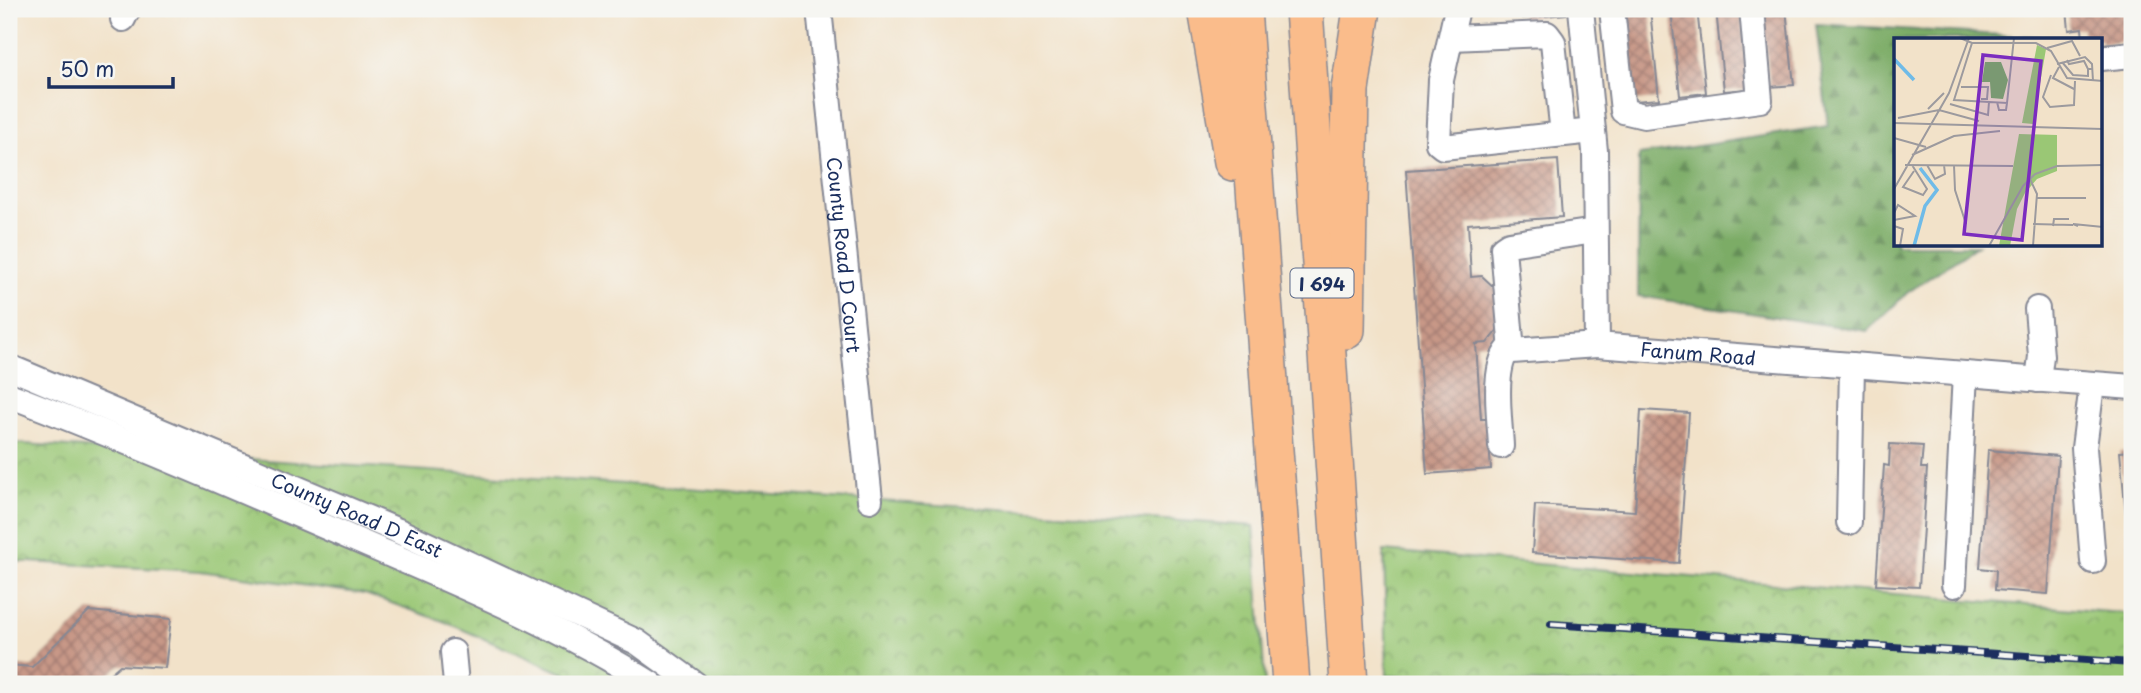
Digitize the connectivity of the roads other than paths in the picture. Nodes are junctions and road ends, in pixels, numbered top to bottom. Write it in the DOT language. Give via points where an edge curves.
graph roads {
  1 [pos="819,9"];
  2 [pos="1207,9"];
  3 [pos="1242,9"];
  4 [pos="1304,9"];
  5 [pos="1362,9"];
  6 [pos="1457,9"];
  7 [pos="1581,9"];
  8 [pos="1612,9"];
  9 [pos="1752,9"];
  10 [pos="1452,38"];
  11 [pos="2132,55"];
  12 [pos="2102,58"];
  13 [pos="1593,131"];
  14 [pos="1563,134"];
  15 [pos="1595,231"];
  16 [pos="2037,309"];
  17 [pos="1597,345"];
  18 [pos="1510,348"];
  19 [pos="1267,349"];
  20 [pos="1852,365"];
  21 [pos="9,368"];
  22 [pos="1965,374"];
  23 [pos="2038,380"];
  24 [pos="2092,385"];
  25 [pos="2132,387"];
  26 [pos="9,395"];
  27 [pos="1501,446"];
  28 [pos="870,500"];
  29 [pos="1849,522"];
  30 [pos="1340,558"];
  31 [pos="2093,561"];
  32 [pos="1954,585"];
  33 [pos="453,652"];
  34 [pos="456,684"];
  35 [pos="651,684"];
  36 [pos="695,684"];
  37 [pos="1291,684"];
  38 [pos="1349,684"];
  1 -- 28 [label="street, County Road D Court"];
  2 -- 19 [label="highway"];
  3 -- 19 [label="highway, I 694"];
  4 -- 30 [label="highway, I 694"];
  5 -- 30 [label="highway" via="1349,90"];
  6 -- 10 [label="street"];
  7 -- 13 [label="street"];
  8 -- 9 [label="street" via="1623,111 1644,116 1760,100"];
  10 -- 14 [label="street" via="1547,34 1553,42"];
  10 -- 14 [label="street" via="1441,80 1438,144"];
  11 -- 12 [label="street"];
  13 -- 14 [label="street"];
  13 -- 15 [label="street"];
  15 -- 17 [label="street"];
  15 -- 18 [label="street" via="1503,248"];
  16 -- 23 [label="street"];
  17 -- 18 [label="street, Fanum Road" via="1516,352"];
  17 -- 20 [label="street, Fanum Road"];
  18 -- 27 [label="street" via="1499,370"];
  19 -- 37 [label="highway, I 694"];
  20 -- 22 [label="street, Fanum Road"];
  20 -- 29 [label="street"];
  21 -- 36 [label="street, County Road D East" via="396,530 638,642"];
  22 -- 23 [label="street, Fanum Road"];
  22 -- 32 [label="street"];
  23 -- 24 [label="street, Fanum Road"];
  24 -- 25 [label="street, Fanum Road"];
  24 -- 31 [label="street" via="2084,448"];
  26 -- 35 [label="street, County Road D East" via="123,439 497,601 592,646"];
  30 -- 38 [label="highway, I 694"];
  33 -- 34 [label="street"];
}
